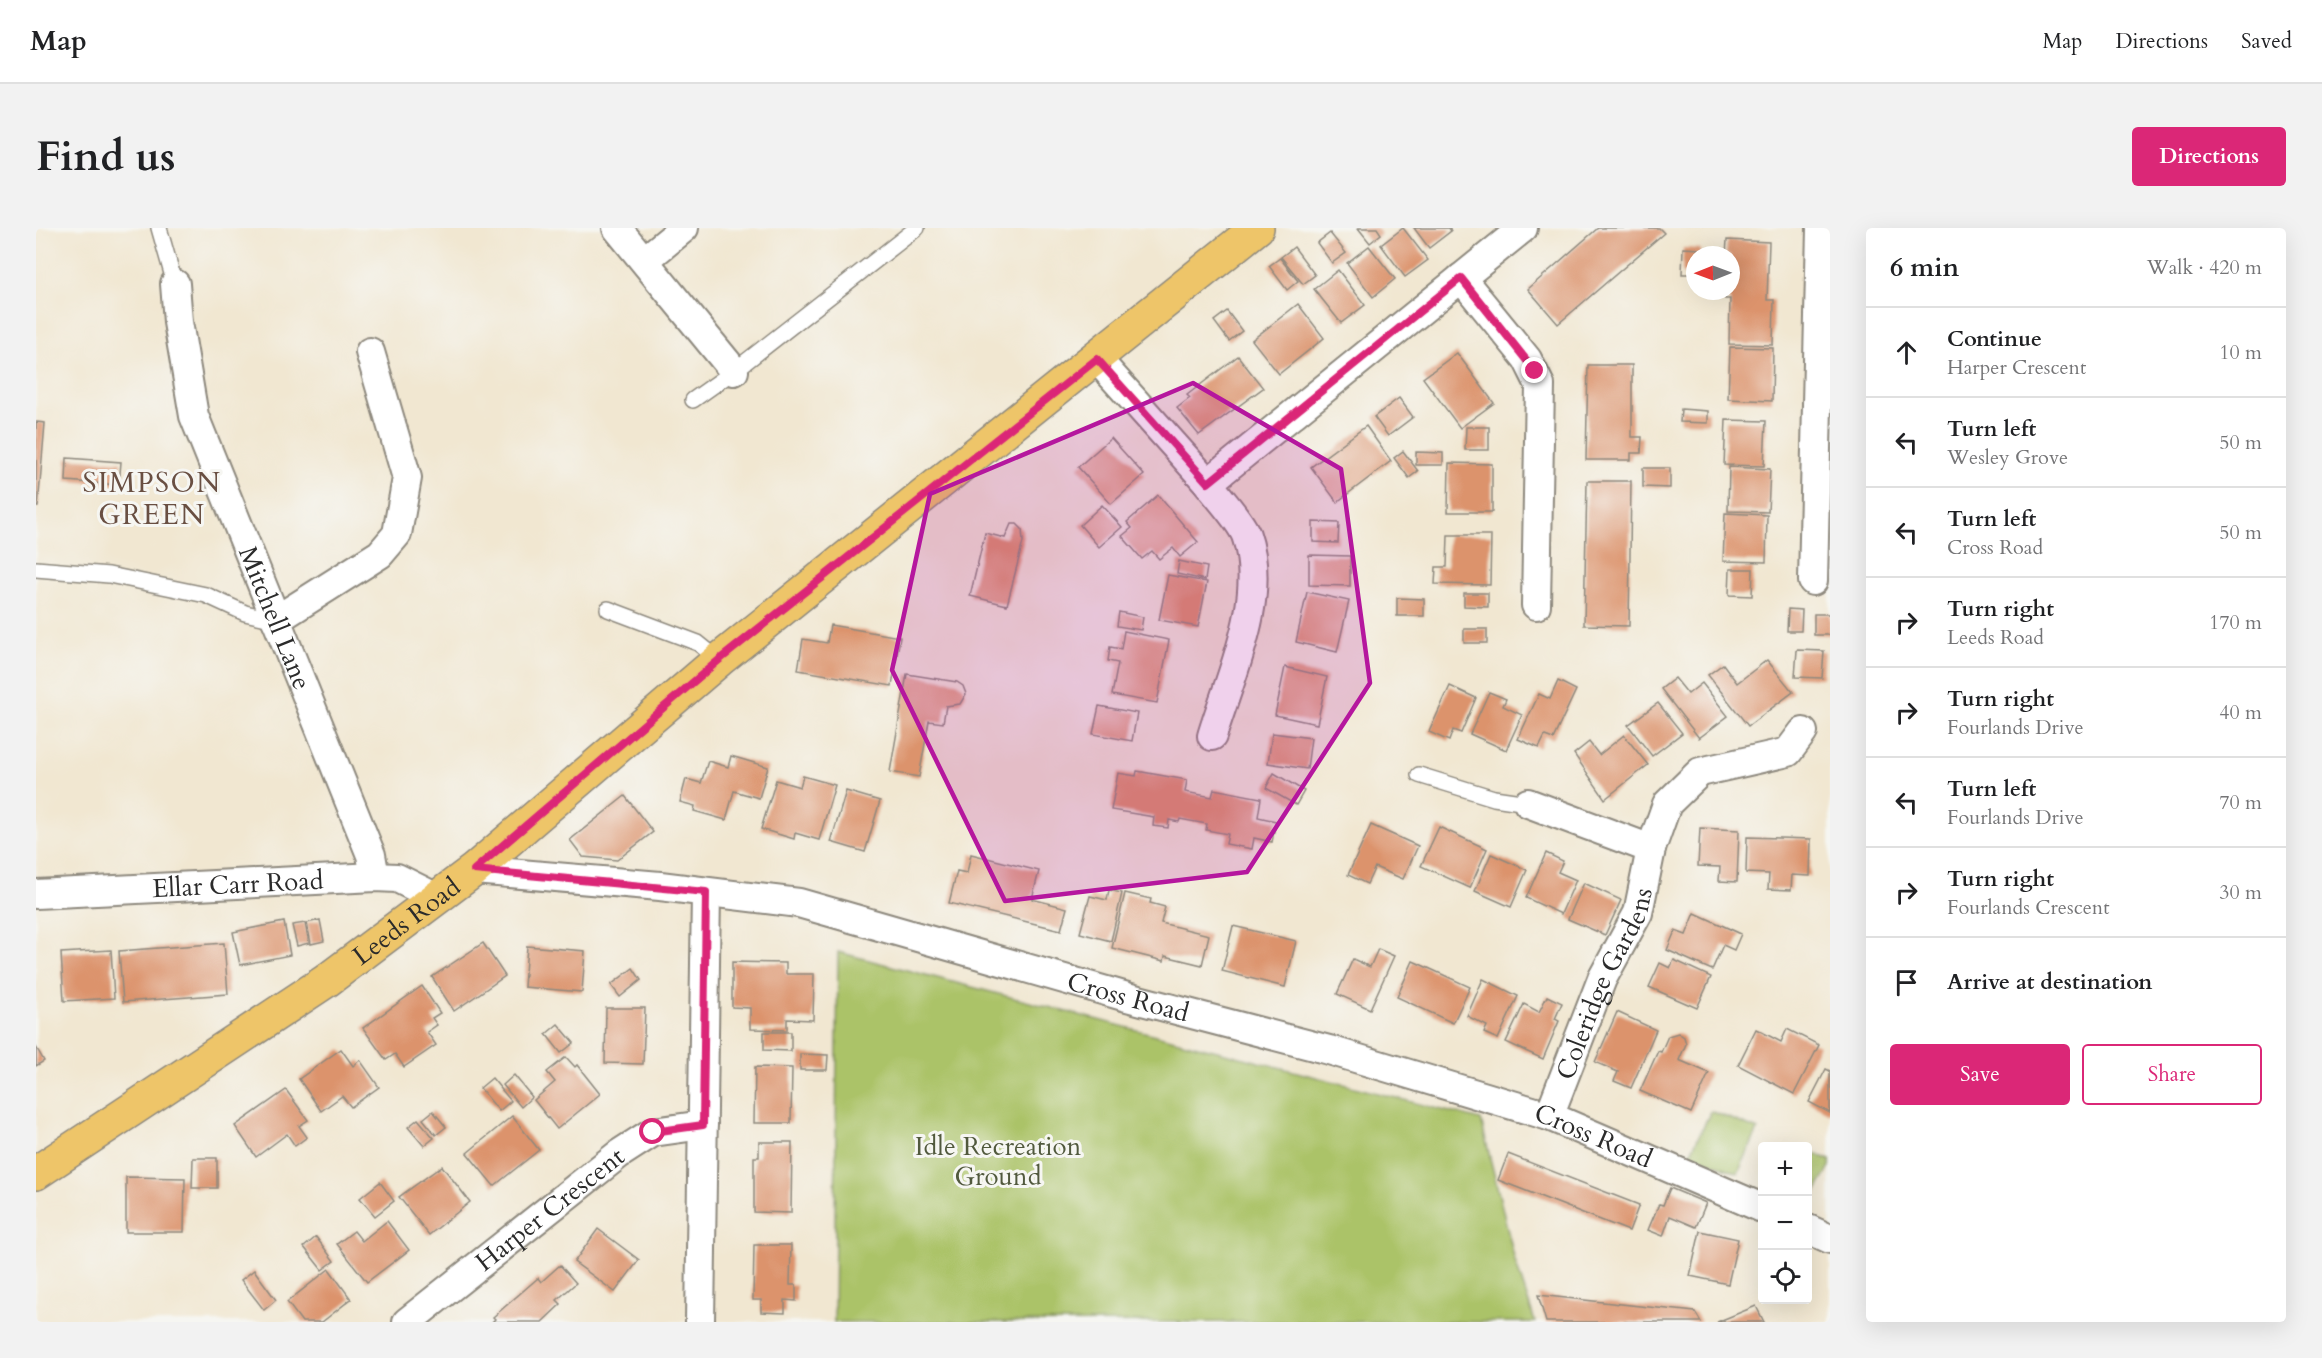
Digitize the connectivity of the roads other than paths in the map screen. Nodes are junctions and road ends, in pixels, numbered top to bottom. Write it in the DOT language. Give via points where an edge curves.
graph roads {
  1 [pos="159,228"];
  2 [pos="617,228"];
  3 [pos="684,228"];
  4 [pos="917,228"];
  5 [pos="1257,228"];
  6 [pos="1523,228"];
  7 [pos="1821,228"];
  8 [pos="645,260"];
  9 [pos="1461,278"];
  10 [pos="175,284"];
  11 [pos="370,352"];
  12 [pos="1097,359"];
  13 [pos="734,371"];
  14 [pos="693,400"];
  15 [pos="1208,483"];
  16 [pos="36,569"];
  17 [pos="1813,581"];
  18 [pos="1536,605"];
  19 [pos="608,609"];
  20 [pos="276,620"];
  21 [pos="719,660"];
  22 [pos="1803,732"];
  23 [pos="1212,736"];
  24 [pos="1419,775"];
  25 [pos="1528,803"];
  26 [pos="1651,849"];
  27 [pos="474,870"];
  28 [pos="375,877"];
  29 [pos="706,892"];
  30 [pos="36,894"];
  31 [pos="437,898"];
  32 [pos="1549,1116"];
  33 [pos="703,1125"];
  34 [pos="36,1173"];
  35 [pos="1758,1206"];
  36 [pos="1812,1230"];
  37 [pos="1830,1239"];
  38 [pos="407,1322"];
  39 [pos="700,1322"];
  1 -- 10 [label="lane"];
  2 -- 8 [label="street"];
  3 -- 8 [label="street"];
  4 -- 13 [label="lane"];
  5 -- 12 [label="main road, Leeds Road"];
  6 -- 9 [label="street"];
  7 -- 17 [label="street"];
  8 -- 13 [label="street"];
  9 -- 15 [label="street"];
  9 -- 18 [label="street" via="1527,358 1539,384"];
  10 -- 20 [label="street, Mitchell Lane" via="194,416"];
  11 -- 20 [label="street" via="407,478 397,534 380,554"];
  12 -- 15 [label="street"];
  12 -- 21 [label="main road, Leeds Road"];
  13 -- 14 [label="lane"];
  15 -- 23 [label="street" via="1245,534 1252,574 1250,611"];
  16 -- 20 [label="lane" via="109,575 206,595 245,613"];
  19 -- 21 [label="lane" via="698,643"];
  20 -- 28 [label="street, Mitchell Lane" via="371,855"];
  21 -- 27 [label="main road, Leeds Road"];
  22 -- 26 [label="street, Coleridge Gardens" via="1788,752 1700,772 1667,804"];
  24 -- 25 [label="lane" via="1494,798"];
  25 -- 26 [label="street"];
  26 -- 32 [label="street, Coleridge Gardens" via="1638,913 1602,979"];
  27 -- 29 [label="street, Cross Road"];
  27 -- 31 [label="main road, Leeds Road"];
  28 -- 30 [label="street, Ellar Carr Road"];
  28 -- 31 [label="street, Ellar Carr Road" via="397,878"];
  29 -- 32 [label="street, Cross Road" via="799,903 1329,1050"];
  29 -- 33 [label="street"];
  31 -- 34 [label="main road, Leeds Road" via="326,981"];
  32 -- 35 [label="street, Cross Road"];
  33 -- 38 [label="street, Harper Crescent" via="653,1132 619,1154"];
  33 -- 39 [label="street"];
  36 -- 37 [label="street"];
}
